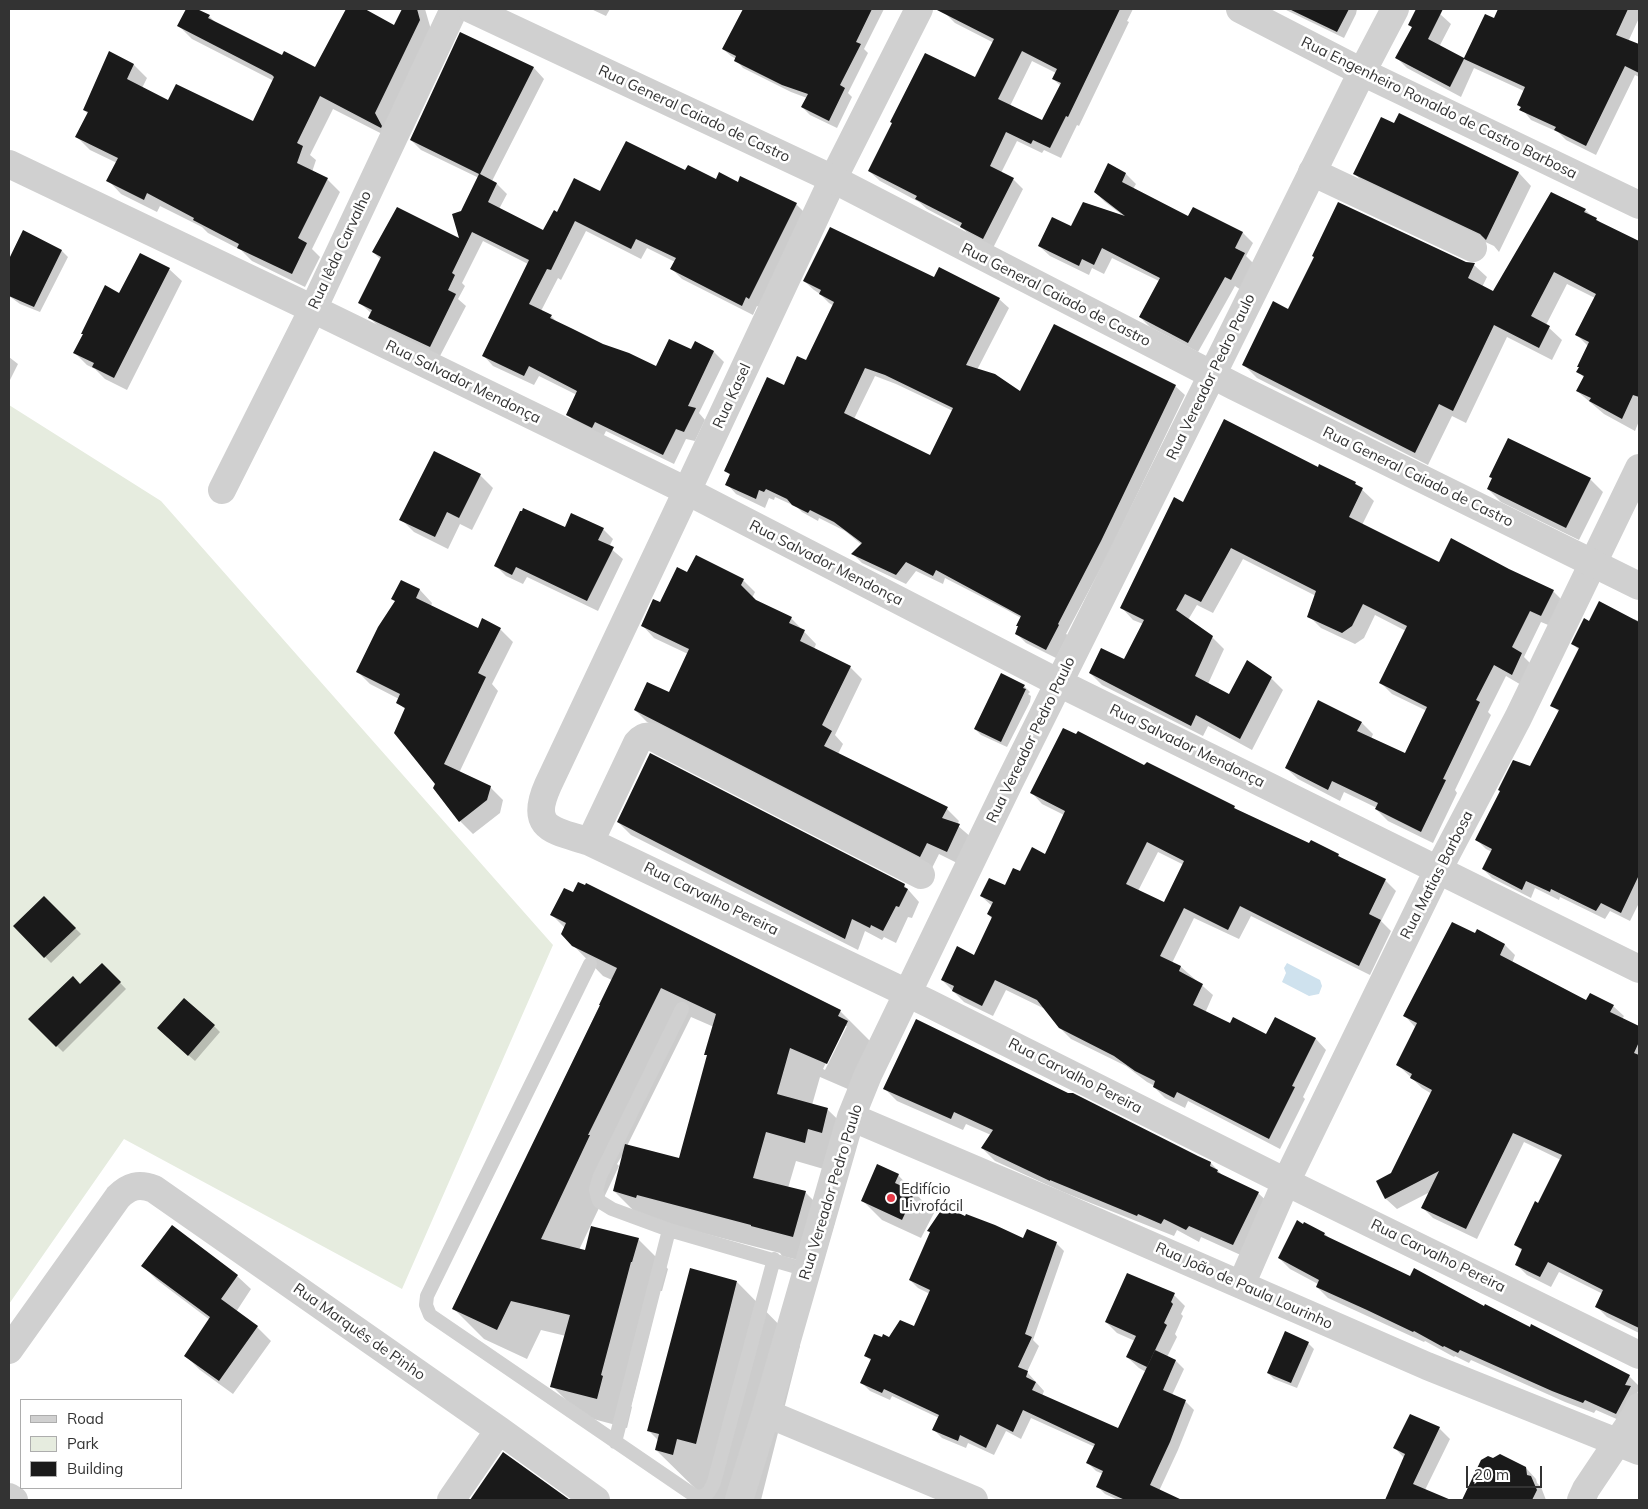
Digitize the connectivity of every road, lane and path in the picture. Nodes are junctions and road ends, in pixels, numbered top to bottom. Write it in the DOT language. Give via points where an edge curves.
graph roads {
  1 [pos="454,9"];
  2 [pos="470,9"];
  3 [pos="919,9"];
  4 [pos="1240,9"];
  5 [pos="1395,9"];
  6 [pos="1362,72"];
  7 [pos="9,164"];
  8 [pos="1312,172"];
  9 [pos="833,179"];
  10 [pos="1639,205"];
  11 [pos="1473,248"];
  12 [pos="313,309"];
  13 [pos="1212,375"];
  14 [pos="1639,468"];
  15 [pos="222,490"];
  16 [pos="687,491"];
  17 [pos="1593,564"];
  18 [pos="1639,586"];
  19 [pos="1059,683"];
  20 [pos="548,785"];
  21 [pos="590,842"];
  22 [pos="1438,870"];
  23 [pos="921,875"];
  24 [pos="590,964"];
  25 [pos="1639,969"];
  26 [pos="908,993"];
  27 [pos="682,1009"];
  28 [pos="851,1117"];
  29 [pos="1286,1182"];
  30 [pos="669,1230"];
  31 [pos="774,1260"];
  32 [pos="808,1270"];
  33 [pos="1241,1285"];
  34 [pos="9,1350"];
  35 [pos="1639,1355"];
  36 [pos="1639,1407"];
  37 [pos="766,1413"];
  38 [pos="499,1430"];
  39 [pos="615,1442"];
  40 [pos="1628,1447"];
  41 [pos="9,1497"];
  42 [pos="14,1500"];
  43 [pos="451,1500"];
  44 [pos="596,1500"];
  45 [pos="739,1500"];
  46 [pos="974,1500"];
  47 [pos="1581,1500"];
  1 -- 12 [label="street, Rua Iêda Carvalho"];
  2 -- 9 [label="street, Rua General Caiado de Castro"];
  3 -- 9 [label="street, Rua Kasel"];
  4 -- 6 [label="street, Rua Engenheiro Ronaldo de Castro Barbosa"];
  5 -- 6 [label="street, Rua Vereador Pedro Paulo"];
  6 -- 8 [label="street, Rua Vereador Pedro Paulo"];
  6 -- 10 [label="street, Rua Engenheiro Ronaldo de Castro Barbosa"];
  7 -- 12 [label="street, Rua Salvador Mendonça"];
  8 -- 11 [label="street"];
  8 -- 13 [label="street, Rua Vereador Pedro Paulo"];
  9 -- 13 [label="street, Rua General Caiado de Castro"];
  9 -- 16 [label="street, Rua Kasel"];
  12 -- 15 [label="street, Rua Iêda Carvalho"];
  12 -- 16 [label="street, Rua Salvador Mendonça"];
  13 -- 17 [label="street, Rua General Caiado de Castro"];
  13 -- 19 [label="street, Rua Vereador Pedro Paulo"];
  14 -- 17 [label="street, Rua Matias Barbosa"];
  16 -- 19 [label="street, Rua Salvador Mendonça"];
  16 -- 20 [label="street, Rua Kasel"];
  17 -- 18 [label="street, Rua General Caiado de Castro"];
  17 -- 22 [label="street, Rua Matias Barbosa" via="1518,718"];
  19 -- 22 [label="street, Rua Salvador Mendonça"];
  19 -- 26 [label="street, Rua Vereador Pedro Paulo"];
  20 -- 21 [label="street, Rua Carvalho Pereira" via="540,813 544,823 554,830"];
  21 -- 23 [label="street" via="637,743 647,736"];
  21 -- 26 [label="street, Rua Carvalho Pereira"];
  22 -- 25 [label="street, Rua Salvador Mendonça"];
  22 -- 29 [label="street, Rua Matias Barbosa"];
  24 -- 39 [label="lane" via="427,1296 426,1305 430,1315"];
  26 -- 28 [label="street, Rua Vereador Pedro Paulo"];
  26 -- 29 [label="street, Rua Carvalho Pereira"];
  27 -- 30 [label="lane" via="596,1190 599,1200 612,1209"];
  28 -- 32 [label="street, Rua Vereador Pedro Paulo"];
  28 -- 33 [label="street, Rua João de Paula Lourinho"];
  29 -- 33 [label="street, Rua Matias Barbosa"];
  29 -- 35 [label="street, Rua Carvalho Pereira"];
  30 -- 31 [label="lane"];
  30 -- 39 [label="lane"];
  31 -- 32 [label="lane"];
  31 -- 39 [label="lane" via="706,1496 695,1496"];
  32 -- 37 [label="street, Rua Vereador Pedro Paulo"];
  33 -- 40 [label="street, Rua João de Paula Lourinho" via="1427,1366"];
  34 -- 38 [label="street, Rua Marquês de Pinho" via="118,1197 133,1186 146,1185"];
  36 -- 40 [label="street"];
  37 -- 45 [label="street, Rua Vereador Pedro Paulo"];
  37 -- 46 [label="street"];
  38 -- 43 [label="street"];
  38 -- 44 [label="street, Rua Marquês de Pinho"];
  40 -- 47 [label="street" via="1586,1489"];
  41 -- 42 [label="street"];
}
